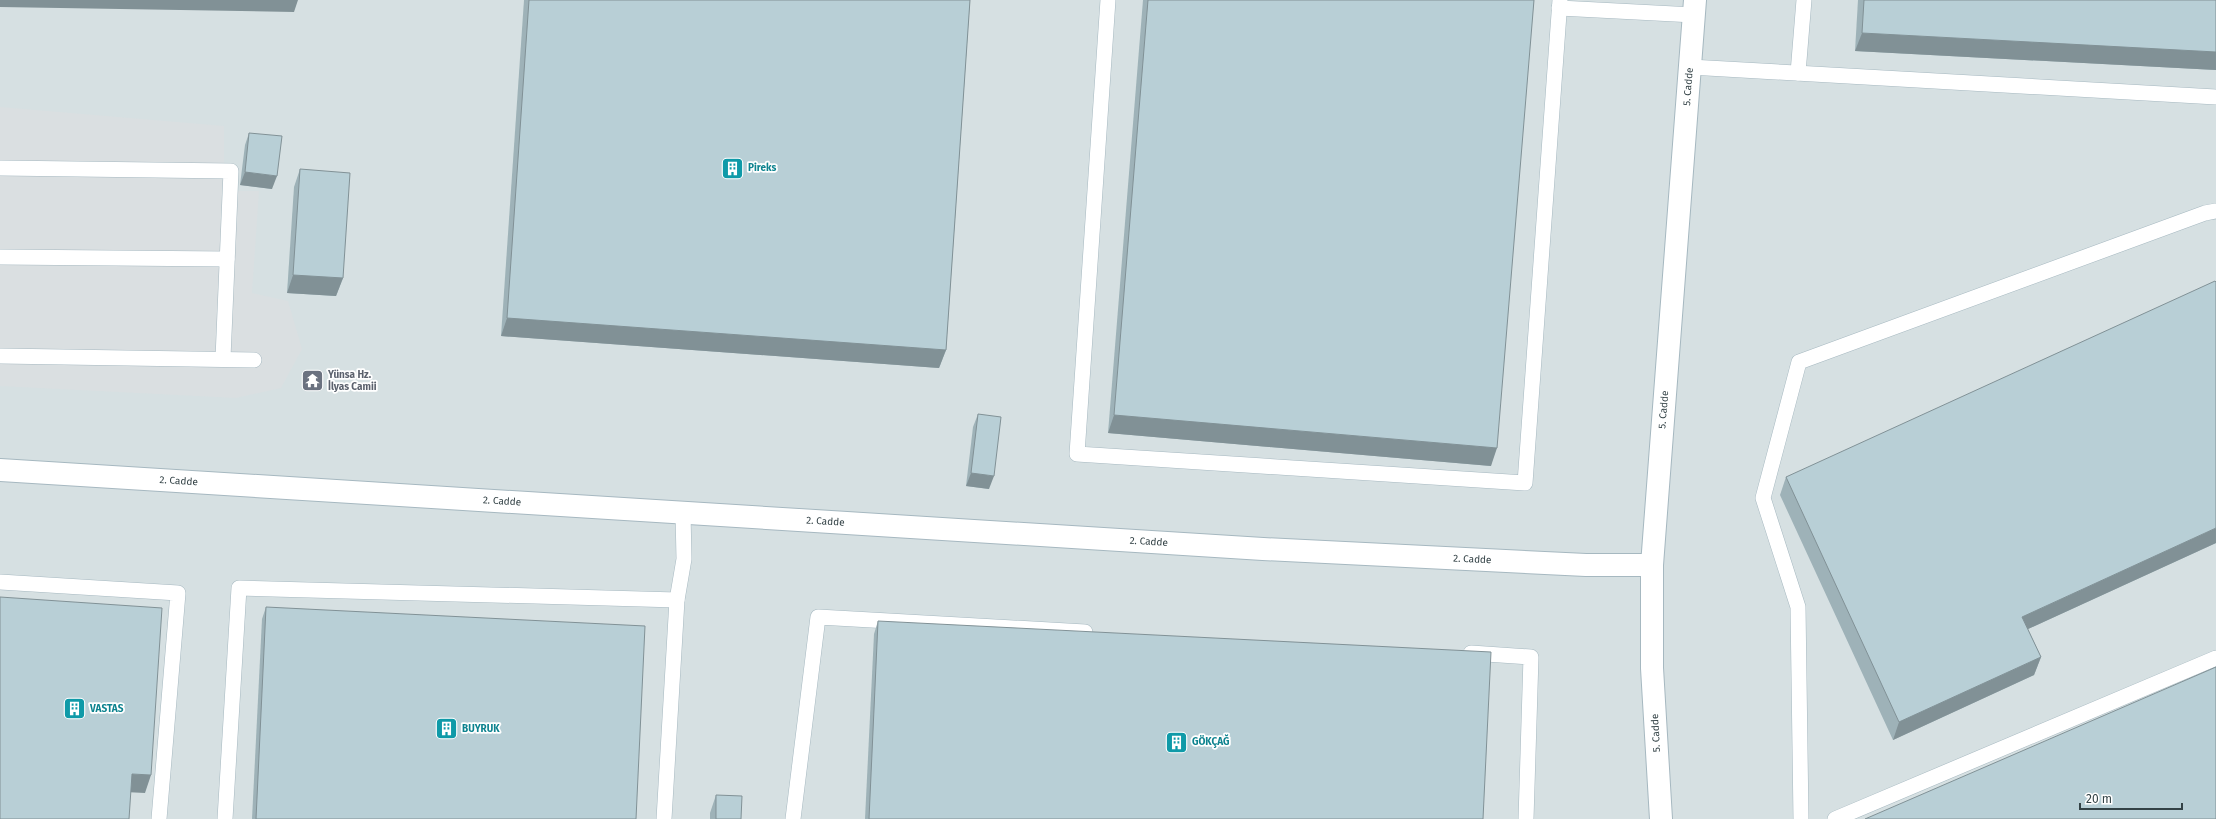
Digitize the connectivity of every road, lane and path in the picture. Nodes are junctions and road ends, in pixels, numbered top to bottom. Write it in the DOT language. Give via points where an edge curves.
graph roads {
  1 [pos="1108,0"];
  2 [pos="1804,0"];
  3 [pos="1560,4"];
  4 [pos="1694,8"];
  5 [pos="1690,67"];
  6 [pos="1798,73"];
  7 [pos="2216,97"];
  8 [pos="0,168"];
  9 [pos="2216,211"];
  10 [pos="0,257"];
  11 [pos="227,259"];
  12 [pos="0,356"];
  13 [pos="223,358"];
  14 [pos="254,360"];
  15 [pos="0,470"];
  16 [pos="683,513"];
  17 [pos="1652,565"];
  18 [pos="0,582"];
  19 [pos="677,600"];
  20 [pos="1103,633"];
  21 [pos="1460,653"];
  22 [pos="2216,658"];
  23 [pos="159,819"];
  24 [pos="225,819"];
  25 [pos="664,819"];
  26 [pos="793,819"];
  27 [pos="1526,819"];
  28 [pos="1661,819"];
  29 [pos="1801,819"];
  30 [pos="1835,819"];
  1 -- 3 [label="lane" via="1076,454 1525,483"];
  2 -- 6 [label="lane"];
  3 -- 4 [label="lane"];
  4 -- 5 [label="street, 5. Cadde"];
  5 -- 6 [label="lane"];
  5 -- 17 [label="street, 5. Cadde"];
  6 -- 7 [label="lane"];
  8 -- 11 [label="lane" via="232,171"];
  9 -- 29 [label="lane" via="1800,362 1762,498 1798,607"];
  10 -- 11 [label="lane"];
  11 -- 13 [label="lane"];
  12 -- 13 [label="lane"];
  13 -- 14 [label="lane"];
  15 -- 16 [label="street, 2. Cadde"];
  16 -- 17 [label="street, 2. Cadde" via="1264,549 1578,565"];
  16 -- 19 [label="lane" via="684,559"];
  17 -- 28 [label="street, 5. Cadde" via="1652,668"];
  18 -- 23 [label="lane" via="178,593"];
  19 -- 24 [label="lane" via="239,588"];
  19 -- 25 [label="lane"];
  20 -- 26 [label="lane" via="818,617"];
  21 -- 27 [label="lane" via="1531,657"];
  22 -- 30 [label="lane"];
}
